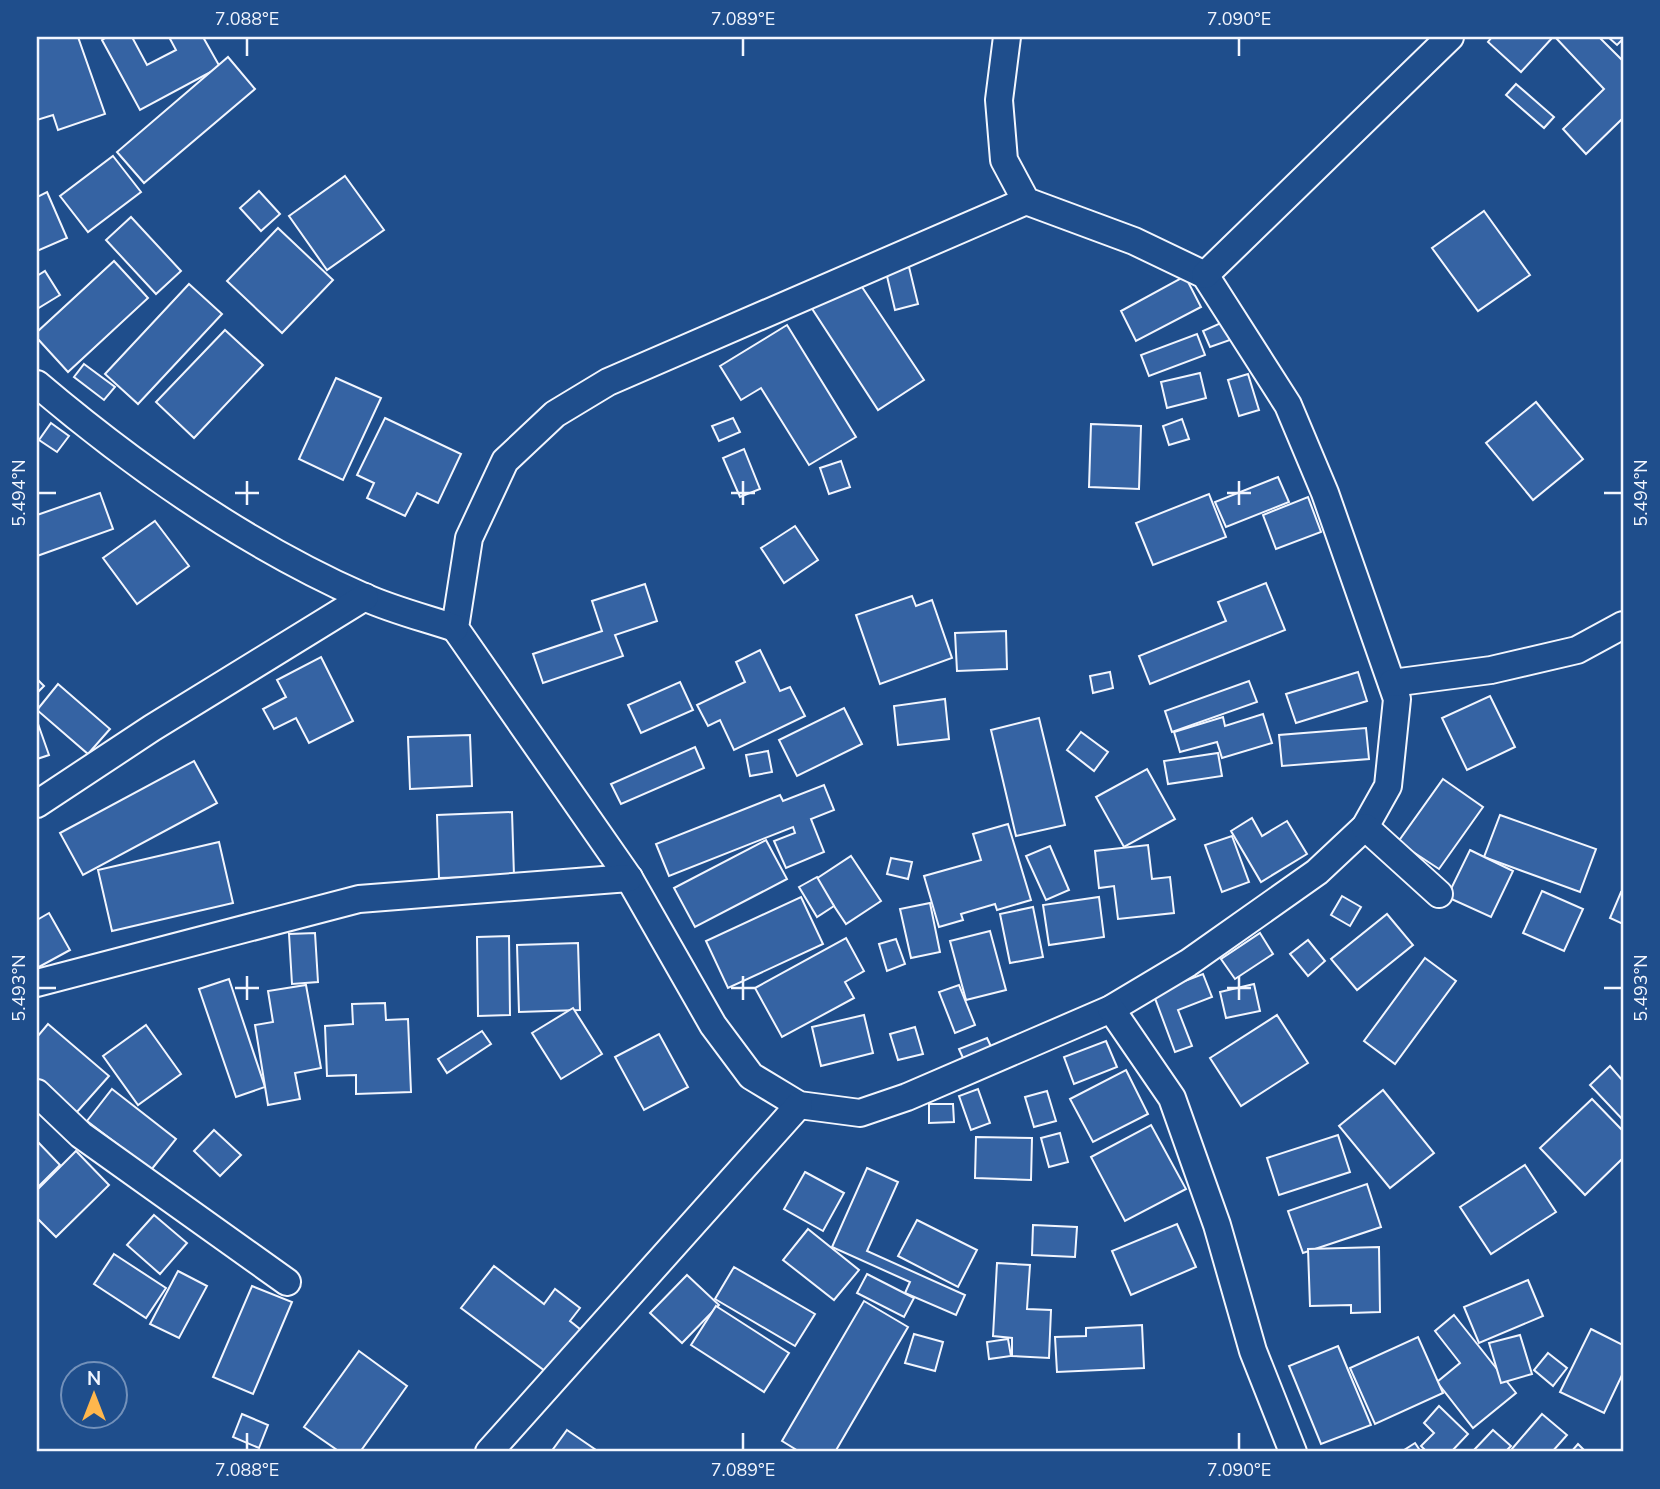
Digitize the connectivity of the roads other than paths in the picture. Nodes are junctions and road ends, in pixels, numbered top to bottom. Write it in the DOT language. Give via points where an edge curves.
graph roads {
  1 [pos="1007,37"];
  2 [pos="1450,37"];
  3 [pos="1026,201"];
  4 [pos="1205,275"];
  5 [pos="37,384"];
  6 [pos="365,597"];
  7 [pos="1623,625"];
  8 [pos="455,628"];
  9 [pos="1392,683"];
  10 [pos="37,804"];
  11 [pos="1365,827"];
  12 [pos="629,878"];
  13 [pos="1439,894"];
  14 [pos="37,983"];
  15 [pos="1111,1009"];
  16 [pos="37,1093"];
  17 [pos="799,1105"];
  18 [pos="287,1282"];
  19 [pos="489,1452"];
  20 [pos="1293,1452"];
  1 -- 3 [label="street" via="999,100 1004,160"];
  2 -- 4 [label="street"];
  3 -- 4 [label="street" via="1135,241"];
  3 -- 8 [label="street" via="608,382 555,414 505,461 469,538"];
  4 -- 9 [label="street" via="1288,405 1325,492"];
  5 -- 6 [label="street" via="100,438 245,537"];
  6 -- 8 [label="street"];
  6 -- 10 [label="street"];
  7 -- 9 [label="street" via="1577,650 1491,670"];
  8 -- 12 [label="street"];
  9 -- 11 [label="street" via="1397,699 1388,786"];
  11 -- 13 [label="street"];
  11 -- 15 [label="street" via="1317,872 1188,963"];
  12 -- 14 [label="street" via="359,900"];
  12 -- 17 [label="street" via="713,1025 743,1066 751,1076"];
  15 -- 17 [label="street" via="860,1113"];
  15 -- 20 [label="street" via="1172,1098 1217,1225 1253,1351"];
  16 -- 18 [label="street" via="81,1135"];
  17 -- 19 [label="street"];
}
